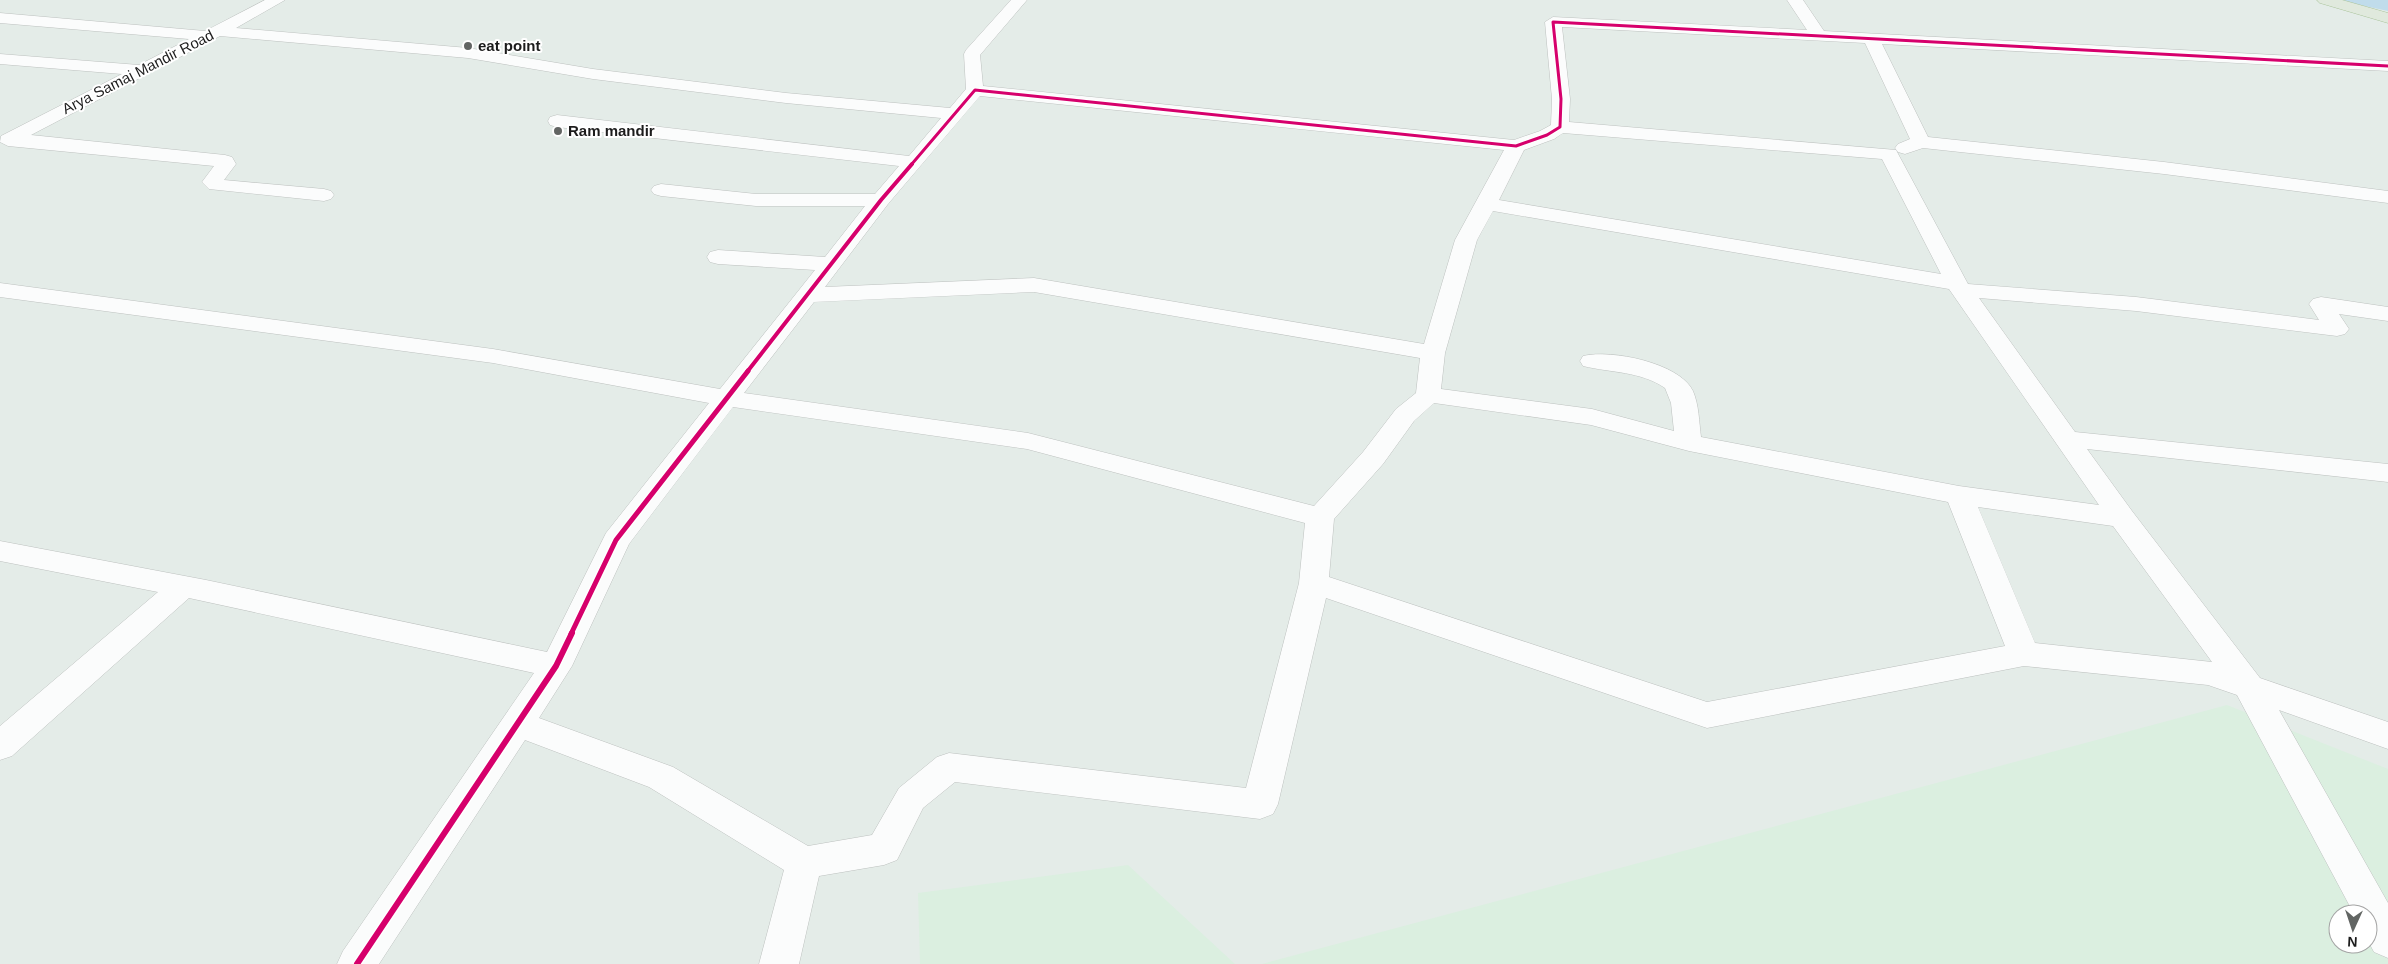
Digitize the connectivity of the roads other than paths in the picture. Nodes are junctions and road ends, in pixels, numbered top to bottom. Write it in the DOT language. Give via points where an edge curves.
graph roads {
  1 [pos="277,0"];
  2 [pos="1019,0"];
  3 [pos="1795,0"];
  4 [pos="2325,0"];
  5 [pos="2384,16"];
  6 [pos="0,18"];
  7 [pos="211,34"];
  8 [pos="1819,36"];
  9 [pos="1871,39"];
  10 [pos="0,59"];
  11 [pos="2388,66"];
  12 [pos="139,70"];
  13 [pos="975,90"];
  14 [pos="955,114"];
  15 [pos="557,121"];
  16 [pos="1560,127"];
  17 [pos="5,142"];
  18 [pos="1921,142"];
  19 [pos="1516,146"];
  20 [pos="1889,154"];
  21 [pos="914,162"];
  22 [pos="661,190"];
  23 [pos="324,195"];
  24 [pos="2388,197"];
  25 [pos="881,200"];
  26 [pos="1488,204"];
  27 [pos="718,257"];
  28 [pos="830,264"];
  29 [pos="1960,287"];
  30 [pos="0,290"];
  31 [pos="807,295"];
  32 [pos="2388,314"];
  33 [pos="1433,353"];
  34 [pos="1592,361"];
  35 [pos="1428,395"];
  36 [pos="726,398"];
  37 [pos="2066,439"];
  38 [pos="1689,443"];
  39 [pos="2388,473"];
  40 [pos="1959,495"];
  41 [pos="1320,517"];
  42 [pos="2122,518"];
  43 [pos="0,550"];
  44 [pos="1314,583"];
  45 [pos="183,587"];
  46 [pos="2024,654"];
  47 [pos="556,666"];
  48 [pos="2249,687"];
  49 [pos="518,723"];
  50 [pos="2388,736"];
  51 [pos="0,746"];
  52 [pos="804,864"];
  53 [pos="2388,940"];
  54 [pos="357,964"];
  55 [pos="779,964"];
  1 -- 7 [label="street, Arya Samaj Mandir Road"];
  2 -- 13 [label="street" via="972,54"];
  3 -- 8 [label="street"];
  4 -- 5 [label="highway"];
  6 -- 7 [label="street"];
  7 -- 12 [label="street, Arya Samaj Mandir Road"];
  7 -- 14 [label="street" via="468,53 593,74 786,98"];
  8 -- 9 [label="street"];
  8 -- 16 [label="street" via="1553,22"];
  9 -- 11 [label="street"];
  9 -- 18 [label="street"];
  10 -- 12 [label="street"];
  12 -- 17 [label="street, Arya Samaj Mandir Road"];
  13 -- 14 [label="street"];
  13 -- 19 [label="street"];
  14 -- 21 [label="street"];
  15 -- 21 [label="street"];
  16 -- 19 [label="street" via="1548,135"];
  16 -- 20 [label="street"];
  17 -- 23 [label="street" via="225,161 212,182 216,185"];
  18 -- 20 [label="street"];
  18 -- 24 [label="street" via="2164,168"];
  19 -- 26 [label="street"];
  20 -- 29 [label="street"];
  21 -- 25 [label="street"];
  22 -- 25 [label="street" via="756,200"];
  25 -- 28 [label="street"];
  26 -- 29 [label="street"];
  26 -- 33 [label="street" via="1466,240"];
  27 -- 28 [label="street"];
  28 -- 31 [label="street"];
  29 -- 32 [label="street" via="2136,304 2337,329 2321,304"];
  29 -- 37 [label="street"];
  30 -- 36 [label="street" via="494,356"];
  31 -- 33 [label="street" via="1034,285"];
  31 -- 36 [label="street"];
  33 -- 35 [label="street"];
  34 -- 38 [label="street" via="1659,373 1670,378 1680,390"];
  35 -- 38 [label="street" via="1592,417"];
  35 -- 41 [label="street" via="1405,416 1373,458"];
  36 -- 41 [label="street" via="1028,441"];
  36 -- 47 [label="street" via="616,540"];
  37 -- 39 [label="street"];
  37 -- 42 [label="street"];
  38 -- 40 [label="street"];
  40 -- 42 [label="street"];
  40 -- 46 [label="street"];
  41 -- 44 [label="street"];
  42 -- 48 [label="street"];
  43 -- 45 [label="street"];
  44 -- 46 [label="street" via="1707,715"];
  44 -- 52 [label="street" via="1260,804 949,767 911,798 884,849"];
  45 -- 47 [label="street"];
  45 -- 51 [label="street"];
  46 -- 48 [label="street" via="2210,673"];
  47 -- 49 [label="street"];
  48 -- 50 [label="street"];
  48 -- 53 [label="street"];
  49 -- 52 [label="street" via="660,776"];
  49 -- 54 [label="street"];
  52 -- 55 [label="street"];
}
